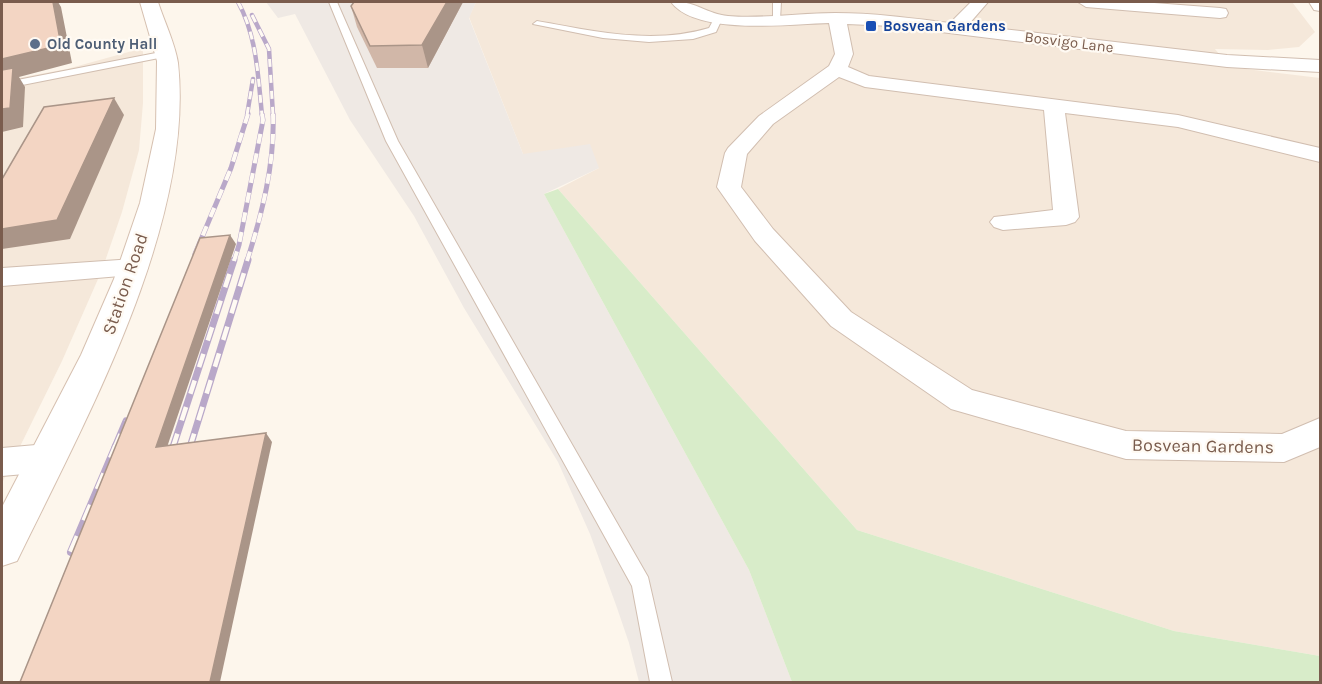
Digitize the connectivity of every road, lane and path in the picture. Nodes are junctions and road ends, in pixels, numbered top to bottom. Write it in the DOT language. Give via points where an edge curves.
graph roads {
  1 [pos="149,2"];
  2 [pos="333,2"];
  3 [pos="679,2"];
  4 [pos="980,2"];
  5 [pos="1086,2"];
  6 [pos="1317,2"];
  7 [pos="1320,6"];
  8 [pos="777,10"];
  9 [pos="1220,13"];
  10 [pos="837,18"];
  11 [pos="718,20"];
  12 [pos="537,24"];
  13 [pos="955,28"];
  14 [pos="1320,53"];
  15 [pos="166,54"];
  16 [pos="1280,63"];
  17 [pos="1320,66"];
  18 [pos="837,69"];
  19 [pos="2,86"];
  20 [pos="1054,104"];
  21 [pos="1320,155"];
  22 [pos="1003,222"];
  23 [pos="134,268"];
  24 [pos="2,277"];
  25 [pos="1320,432"];
  26 [pos="47,458"];
  27 [pos="2,462"];
  28 [pos="2,547"];
  29 [pos="661,682"];
  1 -- 15 [label="street, Station Road" via="158,18"];
  2 -- 29 [label="lane" via="392,141 641,584"];
  3 -- 11 [label="street, Bosvigo Lane"];
  4 -- 13 [label="street"];
  5 -- 9 [label="street"];
  6 -- 7 [label="street"];
  8 -- 10 [label="street, Bosvigo Lane"];
  8 -- 11 [label="street, Bosvigo Lane"];
  10 -- 13 [label="street, Bosvigo Lane"];
  10 -- 18 [label="street" via="844,54"];
  11 -- 12 [label="lane" via="713,30 705,33 660,38"];
  13 -- 16 [label="street, Bosvigo Lane" via="1227,61"];
  14 -- 16 [label="street"];
  15 -- 19 [label="lane"];
  15 -- 23 [label="street, Station Road" via="170,96 163,158"];
  16 -- 17 [label="street, Bosvigo Lane"];
  18 -- 20 [label="street" via="865,81"];
  18 -- 25 [label="street, Bosvean Gardens" via="766,120 736,153 729,187 764,235 841,319 962,400 1126,445 1284,448"];
  20 -- 21 [label="street" via="1178,121"];
  20 -- 22 [label="street" via="1066,217"];
  23 -- 24 [label="street"];
  23 -- 26 [label="street, Station Road" via="111,328"];
  26 -- 27 [label="street"];
  26 -- 28 [label="street, Station Road"];
}
